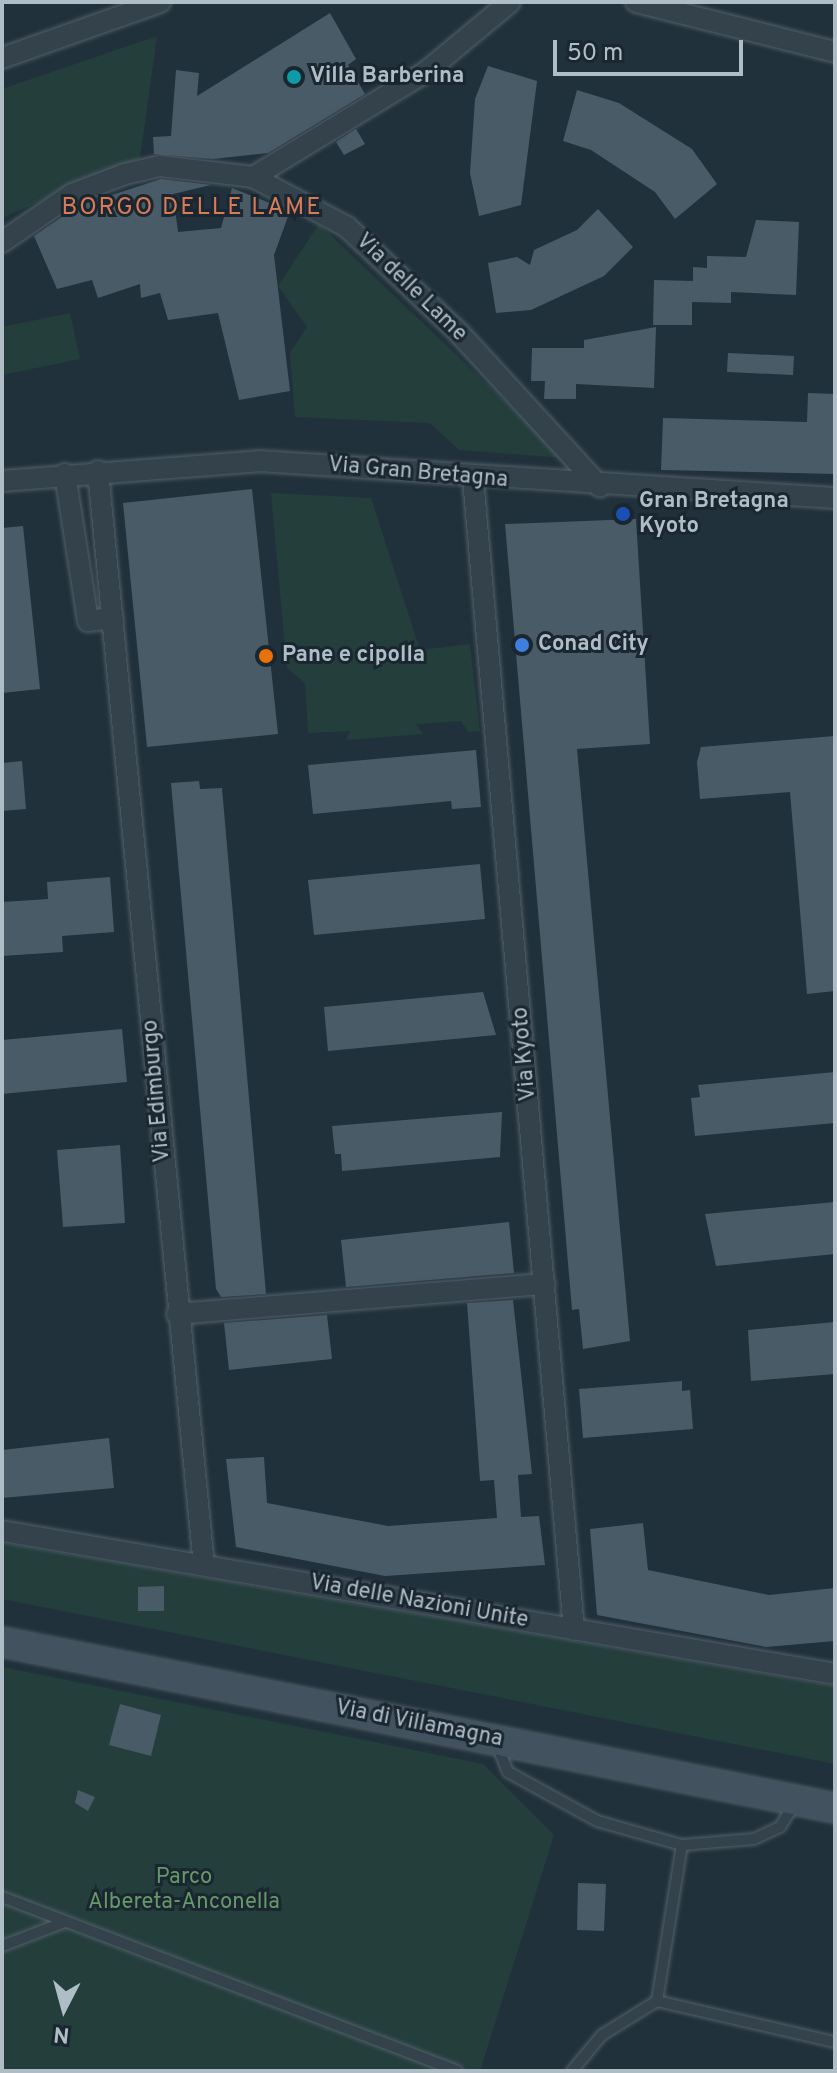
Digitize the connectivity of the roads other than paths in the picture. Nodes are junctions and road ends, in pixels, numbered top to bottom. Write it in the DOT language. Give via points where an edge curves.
graph roads {
  1 [pos="160,2"];
  2 [pos="510,2"];
  3 [pos="636,2"];
  4 [pos="835,52"];
  5 [pos="2,58"];
  6 [pos="253,177"];
  7 [pos="2,242"];
  8 [pos="98,471"];
  9 [pos="65,474"];
  10 [pos="473,478"];
  11 [pos="2,481"];
  12 [pos="600,487"];
  13 [pos="835,498"];
  14 [pos="113,618"];
  15 [pos="545,1284"];
  16 [pos="177,1314"];
  17 [pos="2,1531"];
  18 [pos="204,1565"];
  19 [pos="574,1630"];
  20 [pos="2,1642"];
  21 [pos="835,1674"];
  22 [pos="495,1739"];
  23 [pos="797,1800"];
  24 [pos="835,1808"];
  25 [pos="682,1845"];
  26 [pos="2,1897"];
  27 [pos="65,1922"];
  28 [pos="2,1946"];
  29 [pos="657,2001"];
  30 [pos="835,2042"];
  31 [pos="457,2071"];
  32 [pos="572,2071"];
  1 -- 5 [label="street"];
  2 -- 6 [label="street" via="427,71"];
  3 -- 4 [label="street"];
  6 -- 7 [label="street, Via delle Lame" via="160,166 125,174 72,194"];
  6 -- 12 [label="street, Via delle Lame" via="347,227 460,334"];
  8 -- 9 [label="street, Via Gran Bretagna"];
  8 -- 10 [label="street, Via Gran Bretagna" via="259,461"];
  8 -- 14 [label="street, Via Edimburgo"];
  9 -- 11 [label="street, Via Gran Bretagna"];
  9 -- 14 [label="street" via="88,621"];
  10 -- 12 [label="street, Via Gran Bretagna"];
  10 -- 15 [label="street, Via Kyoto"];
  12 -- 13 [label="street, Via Gran Bretagna"];
  14 -- 16 [label="street, Via Edimburgo"];
  15 -- 16 [label="street"];
  15 -- 19 [label="street, Via Kyoto"];
  16 -- 18 [label="street, Via Edimburgo"];
  17 -- 18 [label="street, Via delle Nazioni Unite"];
  18 -- 19 [label="street, Via delle Nazioni Unite"];
  19 -- 21 [label="street, Via delle Nazioni Unite"];
  20 -- 22 [label="main road, Via di Villamagna"];
  22 -- 23 [label="main road, Via di Villamagna"];
  22 -- 25 [label="lane" via="508,1772 597,1821"];
  23 -- 24 [label="main road, Via di Villamagna"];
  23 -- 25 [label="lane" via="780,1827 754,1839"];
  25 -- 29 [label="lane"];
  26 -- 27 [label="lane"];
  27 -- 28 [label="lane"];
  27 -- 31 [label="lane"];
  29 -- 30 [label="lane"];
  29 -- 32 [label="lane" via="602,2035"];
}
